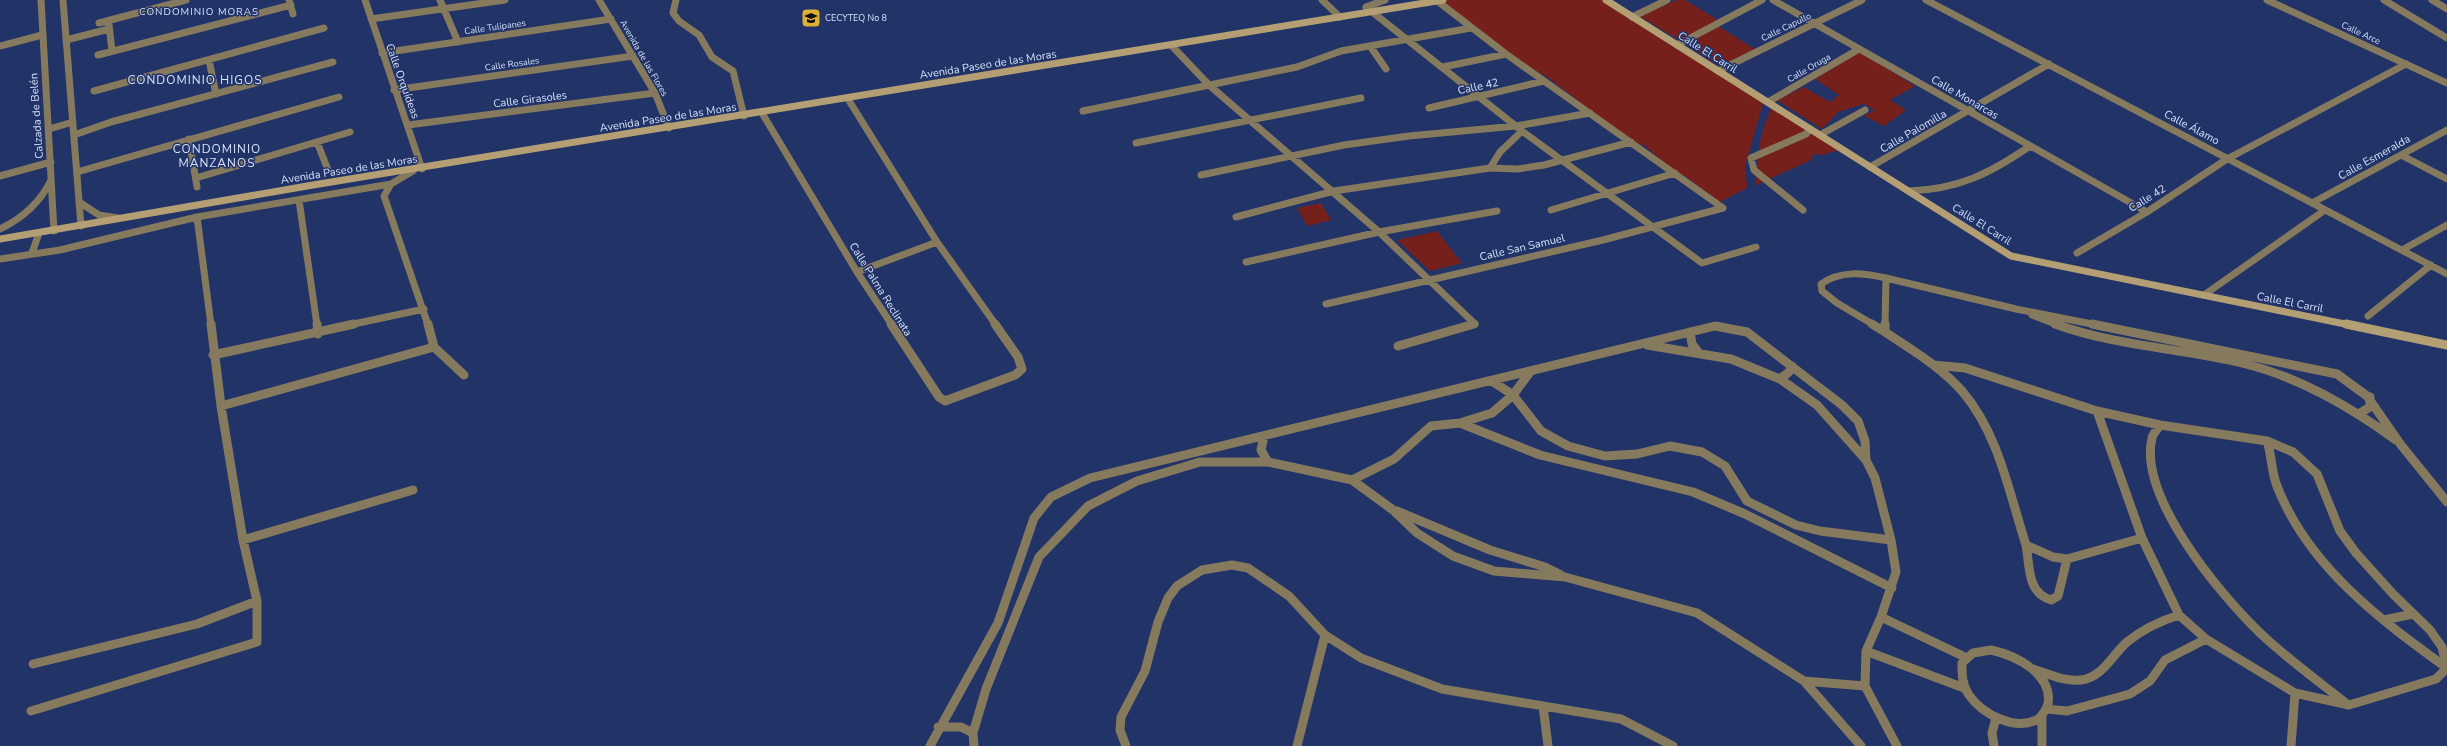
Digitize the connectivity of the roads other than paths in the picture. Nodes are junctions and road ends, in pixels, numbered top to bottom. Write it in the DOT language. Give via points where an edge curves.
graph roads {
  1 [pos="41,0"];
  2 [pos="63,0"];
  3 [pos="186,0"];
  4 [pos="365,0"];
  5 [pos="440,0"];
  6 [pos="505,0"];
  7 [pos="599,0"];
  8 [pos="676,0"];
  9 [pos="1322,0"];
  10 [pos="1385,0"];
  11 [pos="1439,0"];
  12 [pos="1606,0"];
  13 [pos="1667,0"];
  14 [pos="1762,0"];
  15 [pos="1773,0"];
  16 [pos="1862,0"];
  17 [pos="1926,0"];
  18 [pos="2267,0"];
  19 [pos="2384,0"];
  20 [pos="2432,0"];
  21 [pos="290,3"];
  22 [pos="443,8"];
  23 [pos="2447,9"];
  24 [pos="1373,12"];
  25 [pos="293,14"];
  26 [pos="1340,17"];
  27 [pos="1632,17"];
  28 [pos="371,19"];
  29 [pos="611,19"];
  30 [pos="108,20"];
  31 [pos="99,23"];
  32 [pos="1814,23"];
  33 [pos="324,28"];
  34 [pos="1471,28"];
  35 [pos="109,29"];
  36 [pos="42,35"];
  37 [pos="2447,38"];
  38 [pos="66,40"];
  39 [pos="1409,40"];
  40 [pos="458,42"];
  41 [pos="1171,45"];
  42 [pos="1677,45"];
  43 [pos="0,46"];
  44 [pos="1370,46"];
  45 [pos="1859,49"];
  46 [pos="112,51"];
  47 [pos="382,53"];
  48 [pos="98,54"];
  49 [pos="1506,54"];
  50 [pos="633,56"];
  51 [pos="209,60"];
  52 [pos="333,62"];
  53 [pos="2049,64"];
  54 [pos="2406,64"];
  55 [pos="1443,67"];
  56 [pos="1386,69"];
  57 [pos="1718,71"];
  58 [pos="1544,81"];
  59 [pos="2447,83"];
  60 [pos="1209,85"];
  61 [pos="394,90"];
  62 [pos="94,92"];
  63 [pos="655,93"];
  64 [pos="216,94"];
  65 [pos="339,97"];
  66 [pos="1480,97"];
  67 [pos="1361,98"];
  68 [pos="848,99"];
  69 [pos="1768,102"];
  70 [pos="1429,108"];
  71 [pos="1865,110"];
  72 [pos="1083,111"];
  73 [pos="1968,111"];
  74 [pos="762,113"];
  75 [pos="1590,113"];
  76 [pos="744,116"];
  77 [pos="1250,119"];
  78 [pos="408,125"];
  79 [pos="669,128"];
  80 [pos="49,129"];
  81 [pos="73,129"];
  82 [pos="1519,129"];
  83 [pos="1810,129"];
  84 [pos="2447,130"];
  85 [pos="350,132"];
  86 [pos="1820,135"];
  87 [pos="189,140"];
  88 [pos="317,142"];
  89 [pos="1631,142"];
  90 [pos="1136,143"];
  91 [pos="2030,146"];
  92 [pos="2401,155"];
  93 [pos="1292,156"];
  94 [pos="2227,159"];
  95 [pos="1565,161"];
  96 [pos="50,162"];
  97 [pos="1870,167"];
  98 [pos="1490,168"];
  99 [pos="422,169"];
  100 [pos="328,170"];
  101 [pos="413,170"];
  102 [pos="77,172"];
  103 [pos="1675,174"];
  104 [pos="1201,175"];
  105 [pos="0,176"];
  106 [pos="52,178"];
  107 [pos="196,178"];
  108 [pos="2447,179"];
  109 [pos="391,184"];
  110 [pos="197,187"];
  111 [pos="1334,191"];
  112 [pos="1908,191"];
  113 [pos="1605,192"];
  114 [pos="299,200"];
  115 [pos="79,202"];
  116 [pos="2312,203"];
  117 [pos="1551,210"];
  118 [pos="1803,210"];
  119 [pos="2325,210"];
  120 [pos="1497,212"];
  121 [pos="2147,212"];
  122 [pos="197,217"];
  123 [pos="1236,217"];
  124 [pos="123,219"];
  125 [pos="2447,225"];
  126 [pos="81,226"];
  127 [pos="1654,228"];
  128 [pos="0,229"];
  129 [pos="54,231"];
  130 [pos="1379,232"];
  131 [pos="39,233"];
  132 [pos="0,239"];
  133 [pos="937,242"];
  134 [pos="1756,247"];
  135 [pos="2402,250"];
  136 [pos="32,253"];
  137 [pos="2077,253"];
  138 [pos="0,259"];
  139 [pos="1246,262"];
  140 [pos="2431,265"];
  141 [pos="857,272"];
  142 [pos="2447,274"];
  143 [pos="1429,278"];
  144 [pos="1886,278"];
  145 [pos="2204,295"];
  146 [pos="1326,304"];
  147 [pos="424,309"];
  148 [pos="2016,309"];
  149 [pos="2368,316"];
  150 [pos="1690,332"];
  151 [pos="1886,332"];
  152 [pos="318,334"];
  153 [pos="1643,345"];
  154 [pos="2447,345"];
  155 [pos="1398,346"];
  156 [pos="434,347"];
  157 [pos="1699,353"];
  158 [pos="213,355"];
  159 [pos="1933,365"];
  160 [pos="1792,366"];
  161 [pos="2306,368"];
  162 [pos="1530,372"];
  163 [pos="464,375"];
  164 [pos="1780,379"];
  165 [pos="1492,381"];
  166 [pos="2305,384"];
  167 [pos="1513,395"];
  168 [pos="2370,397"];
  169 [pos="221,406"];
  170 [pos="2097,411"];
  171 [pos="2360,413"];
  172 [pos="1460,423"];
  173 [pos="2160,425"];
  174 [pos="1264,436"];
  175 [pos="2267,441"];
  176 [pos="2400,444"];
  177 [pos="1866,460"];
  178 [pos="1268,462"];
  179 [pos="1352,480"];
  180 [pos="412,490"];
  181 [pos="2447,502"];
  182 [pos="1393,510"];
  183 [pos="2142,538"];
  184 [pos="243,540"];
  185 [pos="1891,540"];
  186 [pos="2026,545"];
  187 [pos="2067,559"];
  188 [pos="1565,577"];
  189 [pos="1892,588"];
  190 [pos="257,602"];
  191 [pos="2413,614"];
  192 [pos="2180,615"];
  193 [pos="1881,617"];
  194 [pos="2384,620"];
  195 [pos="1325,635"];
  196 [pos="2206,639"];
  197 [pos="1866,651"];
  198 [pos="1967,658"];
  199 [pos="33,664"];
  200 [pos="2031,668"];
  201 [pos="2446,668"];
  202 [pos="1804,681"];
  203 [pos="1865,686"];
  204 [pos="1964,688"];
  205 [pos="2295,693"];
  206 [pos="2349,705"];
  207 [pos="1543,706"];
  208 [pos="31,711"];
  209 [pos="2044,712"];
  210 [pos="1996,718"];
  211 [pos="938,727"];
  212 [pos="973,734"];
  213 [pos="930,746"];
  214 [pos="974,746"];
  215 [pos="1126,746"];
  216 [pos="1297,746"];
  217 [pos="1548,746"];
  218 [pos="1673,746"];
  219 [pos="1861,746"];
  220 [pos="1897,746"];
  221 [pos="1994,746"];
  222 [pos="2042,746"];
  223 [pos="2291,746"];
  1 -- 36 [label="street, Calzada de Belén"];
  2 -- 38 [label="street"];
  3 -- 30 [label="street"];
  4 -- 28 [label="street, Calle Orquídeas"];
  5 -- 22 [label="street"];
  6 -- 22 [label="street"];
  7 -- 29 [label="street, Avenida de las Flores"];
  8 -- 76 [label="street" via="673,12 679,22 699,35 712,57 733,72"];
  9 -- 26 [label="street"];
  10 -- 24 [label="street" via="1366,7"];
  11 -- 24 [label="main road, Avenida Paseo de las Moras"];
  11 -- 34 [label="street"];
  12 -- 27 [label="main road, Calle El Carril"];
  13 -- 27 [label="street"];
  14 -- 42 [label="street"];
  15 -- 32 [label="street, Calle Monarcas"];
  16 -- 32 [label="street, Calle Capullo"];
  17 -- 53 [label="street, Calle Álamo"];
  18 -- 54 [label="street, Calle Arce"];
  19 -- 37 [label="street"];
  20 -- 23 [label="street"];
  21 -- 25 [label="street"];
  21 -- 46 [label="street"];
  22 -- 28 [label="street"];
  22 -- 40 [label="street"];
  24 -- 26 [label="main road, Avenida Paseo de las Moras"];
  24 -- 39 [label="street"];
  26 -- 41 [label="main road, Avenida Paseo de las Moras"];
  27 -- 42 [label="main road, Calle El Carril"];
  28 -- 47 [label="street, Calle Orquídeas"];
  29 -- 40 [label="street, Calle Tulipanes"];
  29 -- 50 [label="street, Avenida de las Flores"];
  30 -- 31 [label="street"];
  30 -- 35 [label="street"];
  32 -- 45 [label="street, Calle Monarcas"];
  32 -- 57 [label="street, Calle Capullo"];
  33 -- 51 [label="street"];
  34 -- 39 [label="street"];
  34 -- 49 [label="street"];
  35 -- 38 [label="street"];
  35 -- 46 [label="street"];
  36 -- 43 [label="street"];
  36 -- 80 [label="street, Calzada de Belén"];
  38 -- 81 [label="street"];
  39 -- 44 [label="street"];
  39 -- 55 [label="street"];
  40 -- 47 [label="street, Calle Tulipanes"];
  41 -- 60 [label="street"];
  41 -- 68 [label="main road, Avenida Paseo de las Moras"];
  42 -- 57 [label="main road, Calle El Carril"];
  44 -- 56 [label="street"];
  44 -- 60 [label="street" via="1341,51 1297,67"];
  45 -- 69 [label="street, Calle Oruga"];
  45 -- 73 [label="street, Calle Monarcas"];
  46 -- 48 [label="street"];
  47 -- 61 [label="street, Calle Orquídeas"];
  49 -- 55 [label="street"];
  49 -- 58 [label="street"];
  50 -- 61 [label="street, Calle Rosales"];
  50 -- 63 [label="street, Avenida de las Flores"];
  51 -- 62 [label="street"];
  51 -- 64 [label="street"];
  52 -- 64 [label="street"];
  53 -- 73 [label="street, Calle Palomilla"];
  53 -- 94 [label="street, Calle Álamo"];
  54 -- 59 [label="street, Calle Arce"];
  54 -- 94 [label="street, Calle 42"];
  55 -- 66 [label="street"];
  57 -- 69 [label="main road, Calle El Carril"];
  58 -- 66 [label="street, Calle 42"];
  58 -- 75 [label="street"];
  60 -- 72 [label="street"];
  60 -- 77 [label="street"];
  61 -- 78 [label="street, Calle Orquídeas"];
  63 -- 78 [label="street, Calle Girasoles"];
  63 -- 79 [label="street, Avenida de las Flores"];
  64 -- 81 [label="street" via="111,122"];
  65 -- 87 [label="street"];
  66 -- 70 [label="street, Calle 42"];
  66 -- 82 [label="street"];
  67 -- 77 [label="street"];
  68 -- 74 [label="main road, Avenida Paseo de las Moras"];
  68 -- 133 [label="street"];
  69 -- 83 [label="main road, Calle El Carril"];
  71 -- 86 [label="street"];
  73 -- 91 [label="street, Calle Monarcas"];
  73 -- 97 [label="street, Calle Palomilla"];
  74 -- 76 [label="main road, Avenida Paseo de las Moras"];
  74 -- 141 [label="street, Calle Palma Reclinata"];
  75 -- 82 [label="street"];
  75 -- 89 [label="street"];
  76 -- 79 [label="main road, Avenida Paseo de las Moras"];
  77 -- 90 [label="street"];
  77 -- 93 [label="street"];
  78 -- 99 [label="street, Calle Orquídeas"];
  79 -- 99 [label="main road, Avenida Paseo de las Moras"];
  80 -- 81 [label="street"];
  80 -- 96 [label="street, Calzada de Belén"];
  81 -- 102 [label="street"];
  82 -- 93 [label="street" via="1409,136 1344,145"];
  82 -- 95 [label="street"];
  82 -- 98 [label="street"];
  83 -- 86 [label="main road, Calle El Carril"];
  83 -- 118 [label="street" via="1806,134 1751,158 1754,170"];
  84 -- 92 [label="street, Calle Esmeralda"];
  85 -- 88 [label="street"];
  86 -- 97 [label="main road, Calle El Carril"];
  87 -- 102 [label="street"];
  87 -- 107 [label="street"];
  88 -- 100 [label="street"];
  88 -- 107 [label="street"];
  89 -- 95 [label="street"];
  89 -- 103 [label="street"];
  91 -- 112 [label="street" via="2001,166 1963,185 1932,191"];
  91 -- 121 [label="street, Calle Monarcas"];
  92 -- 108 [label="street"];
  92 -- 116 [label="street, Calle Esmeralda"];
  93 -- 104 [label="street"];
  93 -- 111 [label="street"];
  94 -- 116 [label="street, Calle Álamo"];
  94 -- 121 [label="street, Calle 42"];
  95 -- 98 [label="street" via="1518,169"];
  95 -- 113 [label="street"];
  96 -- 105 [label="street"];
  96 -- 106 [label="street, Calzada de Belén"];
  97 -- 112 [label="main road, Calle El Carril"];
  98 -- 111 [label="street"];
  99 -- 101 [label="main road, Avenida Paseo de las Moras"];
  101 -- 109 [label="street"];
  101 -- 124 [label="main road, Avenida Paseo de las Moras" via="306,186"];
  102 -- 115 [label="street"];
  103 -- 113 [label="street"];
  103 -- 127 [label="street, Calle San Samuel" via="1723,208"];
  106 -- 128 [label="street" via="43,197 33,207"];
  106 -- 129 [label="street, Calzada de Belén"];
  107 -- 110 [label="street"];
  109 -- 114 [label="street"];
  109 -- 147 [label="street" via="384,196"];
  111 -- 123 [label="street"];
  111 -- 130 [label="street"];
  112 -- 145 [label="main road, Calle El Carril" via="2011,256"];
  113 -- 117 [label="street"];
  113 -- 127 [label="street"];
  114 -- 122 [label="street"];
  114 -- 152 [label="street"];
  115 -- 124 [label="street" via="99,215"];
  115 -- 126 [label="street"];
  116 -- 119 [label="street, Calle Álamo"];
  119 -- 135 [label="street, Calle Álamo"];
  119 -- 145 [label="street"];
  120 -- 130 [label="street"];
  121 -- 137 [label="street, Calle 42"];
  122 -- 136 [label="street" via="60,250"];
  122 -- 158 [label="street"];
  124 -- 126 [label="main road, Avenida Paseo de las Moras"];
  125 -- 135 [label="street"];
  126 -- 129 [label="main road, Avenida Paseo de las Moras"];
  127 -- 134 [label="street" via="1702,262"];
  127 -- 143 [label="street, Calle San Samuel"];
  129 -- 131 [label="main road, Avenida Paseo de las Moras"];
  130 -- 139 [label="street"];
  130 -- 143 [label="street"];
  131 -- 132 [label="main road, Avenida Paseo de las Moras"];
  131 -- 136 [label="street"];
  133 -- 141 [label="street"];
  133 -- 141 [label="street, Calle Palma Reclinata" via="1018,357 1022,369 1015,375 970,394 945,401 939,397 918,367"];
  135 -- 140 [label="street, Calle Álamo"];
  136 -- 138 [label="street"];
  140 -- 142 [label="street, Calle Álamo"];
  140 -- 149 [label="street"];
  143 -- 146 [label="street, Calle San Samuel"];
  143 -- 155 [label="street" via="1475,324"];
  144 -- 148 [label="street"];
  144 -- 151 [label="street"];
  144 -- 151 [label="street" via="1868,274 1847,274 1827,279 1821,284 1822,291 1837,303"];
  145 -- 154 [label="main road, Calle El Carril"];
  147 -- 152 [label="street"];
  147 -- 156 [label="street"];
  148 -- 161 [label="street"];
  148 -- 166 [label="street" via="2064,328 2139,346 2240,363"];
  150 -- 153 [label="street"];
  150 -- 157 [label="street" via="1692,344"];
  150 -- 160 [label="street" via="1715,326 1747,332"];
  151 -- 159 [label="street"];
  152 -- 158 [label="street"];
  153 -- 157 [label="street"];
  153 -- 162 [label="street"];
  156 -- 163 [label="street"];
  156 -- 169 [label="street"];
  157 -- 164 [label="street" via="1732,359"];
  158 -- 169 [label="street"];
  159 -- 170 [label="street" via="1965,368"];
  159 -- 186 [label="street" via="1970,401 1988,432"];
  160 -- 164 [label="street"];
  160 -- 177 [label="street" via="1818,384 1858,420 1865,441"];
  161 -- 166 [label="street" via="2303,377"];
  161 -- 168 [label="street" via="2337,374 2353,382"];
  162 -- 165 [label="street"];
  162 -- 167 [label="street"];
  164 -- 177 [label="street" via="1817,405"];
  165 -- 167 [label="street"];
  165 -- 174 [label="street"];
  166 -- 171 [label="street"];
  167 -- 172 [label="street" via="1492,413"];
  167 -- 185 [label="street" via="1541,431 1568,446 1605,456 1637,454 1670,446 1702,452 1725,466 1747,501 1796,525 1820,531"];
  168 -- 171 [label="street" via="2370,407"];
  168 -- 176 [label="street"];
  169 -- 184 [label="street"];
  170 -- 173 [label="street"];
  170 -- 183 [label="street"];
  171 -- 176 [label="street"];
  172 -- 179 [label="street" via="1431,426 1394,459"];
  172 -- 189 [label="street" via="1540,455 1693,492 1745,514"];
  173 -- 175 [label="street"];
  173 -- 206 [label="street" via="2152,438 2152,465 2164,506 2191,553 2259,632"];
  174 -- 178 [label="street" via="1259,444"];
  174 -- 211 [label="street" via="1090,478 1060,490 1041,507 1030,528 1006,604 981,659"];
  175 -- 191 [label="street" via="2293,452 2317,474 2340,531"];
  175 -- 194 [label="street" via="2273,475 2286,506 2311,548 2348,588"];
  176 -- 181 [label="street"];
  177 -- 185 [label="street" via="1875,478"];
  178 -- 179 [label="street"];
  178 -- 212 [label="street" via="1200,462 1137,481 1083,511 1039,558 986,689"];
  179 -- 182 [label="street"];
  180 -- 184 [label="street"];
  182 -- 188 [label="street" via="1490,550 1545,567"];
  182 -- 188 [label="street" via="1417,533 1453,556 1494,571"];
  183 -- 187 [label="street"];
  183 -- 192 [label="street"];
  184 -- 190 [label="street"];
  185 -- 189 [label="street" via="1896,572"];
  186 -- 187 [label="street" via="2053,557"];
  186 -- 187 [label="street" via="2034,590 2041,597 2051,600 2058,596"];
  188 -- 202 [label="street" via="1697,613"];
  189 -- 193 [label="street"];
  190 -- 199 [label="street" via="197,624"];
  190 -- 208 [label="street" via="257,642"];
  191 -- 194 [label="street"];
  191 -- 201 [label="street" via="2430,630 2442,647"];
  192 -- 196 [label="street"];
  192 -- 200 [label="street" via="2160,620 2126,644 2101,673 2081,680 2062,678"];
  193 -- 197 [label="street"];
  193 -- 198 [label="street"];
  194 -- 201 [label="street"];
  195 -- 207 [label="street" via="1361,658 1442,689"];
  195 -- 215 [label="street" via="1289,596 1248,568 1216,566 1190,576 1177,586 1168,598 1158,622 1145,671 1121,717 1120,730"];
  195 -- 216 [label="street"];
  196 -- 205 [label="street"];
  196 -- 209 [label="street" via="2165,660 2150,681 2130,694 2067,711"];
  197 -- 203 [label="street"];
  197 -- 204 [label="street"];
  198 -- 200 [label="street" via="1982,651 2001,652"];
  198 -- 204 [label="street" via="1960,671"];
  200 -- 209 [label="street" via="2048,693"];
  201 -- 206 [label="street" via="2436,679"];
  202 -- 203 [label="street"];
  202 -- 219 [label="street"];
  203 -- 220 [label="street"];
  204 -- 210 [label="street" via="1976,705"];
  205 -- 206 [label="street"];
  205 -- 223 [label="street"];
  207 -- 217 [label="street"];
  207 -- 218 [label="street" via="1621,719"];
  209 -- 210 [label="street" via="2027,723"];
  209 -- 222 [label="street"];
  210 -- 221 [label="street" via="1992,733"];
  211 -- 212 [label="street" via="961,727"];
  211 -- 213 [label="street"];
  212 -- 214 [label="street"];
}
